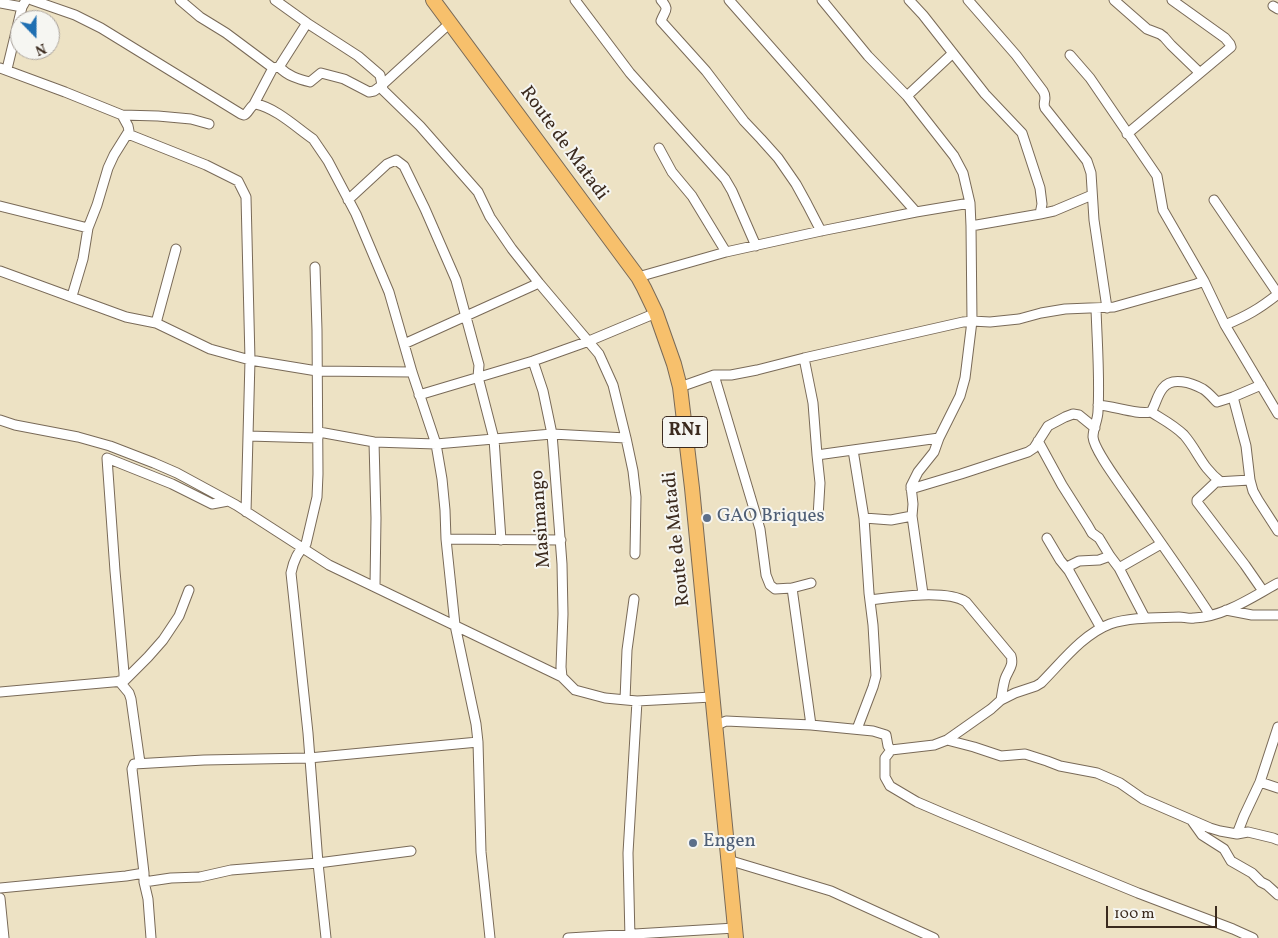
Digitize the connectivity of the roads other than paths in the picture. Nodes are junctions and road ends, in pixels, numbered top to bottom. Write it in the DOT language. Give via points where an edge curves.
graph roads {
  1 [pos="32,0"];
  2 [pos="180,0"];
  3 [pos="275,0"];
  4 [pos="433,0"];
  5 [pos="575,0"];
  6 [pos="661,0"];
  7 [pos="729,0"];
  8 [pos="822,0"];
  9 [pos="909,0"];
  10 [pos="968,0"];
  11 [pos="1114,0"];
  12 [pos="1172,0"];
  13 [pos="0,3"];
  14 [pos="24,3"];
  15 [pos="307,23"];
  16 [pos="450,23"];
  17 [pos="953,53"];
  18 [pos="1070,55"];
  19 [pos="276,67"];
  20 [pos="3,69"];
  21 [pos="1200,73"];
  22 [pos="381,86"];
  23 [pos="907,96"];
  24 [pos="254,104"];
  25 [pos="122,115"];
  26 [pos="209,124"];
  27 [pos="128,134"];
  28 [pos="1127,134"];
  29 [pos="659,148"];
  30 [pos="1092,195"];
  31 [pos="348,200"];
  32 [pos="1214,200"];
  33 [pos="970,203"];
  34 [pos="0,206"];
  35 [pos="916,212"];
  36 [pos="1040,214"];
  37 [pos="971,226"];
  38 [pos="88,228"];
  39 [pos="821,231"];
  40 [pos="756,246"];
  41 [pos="176,249"];
  42 [pos="726,252"];
  43 [pos="315,267"];
  44 [pos="0,271"];
  45 [pos="638,278"];
  46 [pos="1204,281"];
  47 [pos="539,283"];
  48 [pos="1275,284"];
  49 [pos="1278,294"];
  50 [pos="72,296"];
  51 [pos="1096,308"];
  52 [pos="1107,308"];
  53 [pos="656,313"];
  54 [pos="465,317"];
  55 [pos="972,320"];
  56 [pos="156,323"];
  57 [pos="1225,325"];
  58 [pos="589,341"];
  59 [pos="404,344"];
  60 [pos="804,358"];
  61 [pos="250,360"];
  62 [pos="533,361"];
  63 [pos="317,371"];
  64 [pos="412,372"];
  65 [pos="714,375"];
  66 [pos="478,377"];
  67 [pos="1261,385"];
  68 [pos="680,387"];
  69 [pos="419,395"];
  70 [pos="1233,397"];
  71 [pos="1098,405"];
  72 [pos="1151,412"];
  73 [pos="1278,414"];
  74 [pos="0,420"];
  75 [pos="1095,428"];
  76 [pos="552,434"];
  77 [pos="318,435"];
  78 [pos="248,436"];
  79 [pos="626,438"];
  80 [pos="939,438"];
  81 [pos="494,439"];
  82 [pos="1038,441"];
  83 [pos="374,442"];
  84 [pos="436,444"];
  85 [pos="853,450"];
  86 [pos="816,455"];
  87 [pos="1250,480"];
  88 [pos="1222,482"];
  89 [pos="911,489"];
  90 [pos="228,501"];
  91 [pos="246,512"];
  92 [pos="912,516"];
  93 [pos="818,517"];
  94 [pos="864,518"];
  95 [pos="1278,531"];
  96 [pos="1047,538"];
  97 [pos="446,539"];
  98 [pos="501,540"];
  99 [pos="561,540"];
  100 [pos="1161,544"];
  101 [pos="302,547"];
  102 [pos="634,554"];
  103 [pos="1110,556"];
  104 [pos="1119,568"];
  105 [pos="1069,571"];
  106 [pos="1278,582"];
  107 [pos="811,583"];
  108 [pos="375,586"];
  109 [pos="792,588"];
  110 [pos="189,590"];
  111 [pos="1263,591"];
  112 [pos="923,594"];
  113 [pos="634,599"];
  114 [pos="870,600"];
  115 [pos="1226,610"];
  116 [pos="1210,615"];
  117 [pos="1278,615"];
  118 [pos="1145,618"];
  119 [pos="455,625"];
  120 [pos="1101,628"];
  121 [pos="562,678"];
  122 [pos="121,681"];
  123 [pos="0,692"];
  124 [pos="712,698"];
  125 [pos="625,700"];
  126 [pos="1001,700"];
  127 [pos="637,701"];
  128 [pos="811,724"];
  129 [pos="715,726"];
  130 [pos="857,729"];
  131 [pos="1278,729"];
  132 [pos="947,740"];
  133 [pos="478,742"];
  134 [pos="891,750"];
  135 [pos="309,758"];
  136 [pos="140,763"];
  137 [pos="1260,782"];
  138 [pos="1278,788"];
  139 [pos="1191,821"];
  140 [pos="1237,834"];
  141 [pos="1278,840"];
  142 [pos="410,851"];
  143 [pos="728,860"];
  144 [pos="318,863"];
  145 [pos="144,878"];
  146 [pos="0,888"];
  147 [pos="1278,895"];
  148 [pos="0,898"];
  149 [pos="1,920"];
  150 [pos="735,933"];
  151 [pos="630,936"];
  152 [pos="592,937"];
  153 [pos="4,938"];
  154 [pos="152,938"];
  155 [pos="326,938"];
  156 [pos="490,938"];
  157 [pos="568,938"];
  158 [pos="934,938"];
  159 [pos="1253,938"];
  1 -- 24 [label="street" via="76,15 101,28 241,114 246,114"];
  2 -- 19 [label="street"];
  3 -- 15 [label="street"];
  4 -- 16 [label="highway, Route de Matadi / RN1"];
  5 -- 40 [label="street" via="630,73 725,179"];
  6 -- 39 [label="street" via="667,11 661,21 778,158 808,204"];
  7 -- 35 [label="street"];
  8 -- 23 [label="street" via="868,56"];
  9 -- 17 [label="street"];
  10 -- 30 [label="street" via="1046,95 1045,108 1087,162"];
  11 -- 21 [label="street" via="1147,29 1160,34"];
  12 -- 21 [label="street" via="1225,38 1231,46"];
  13 -- 14 [label="street"];
  14 -- 20 [label="street"];
  15 -- 19 [label="street"];
  15 -- 22 [label="street" via="370,66 380,75"];
  16 -- 22 [label="street"];
  16 -- 45 [label="highway, Route de Matadi / RN1"];
  17 -- 23 [label="street"];
  17 -- 36 [label="street" via="985,94 1022,133 1040,188"];
  18 -- 28 [label="street" via="1090,78"];
  19 -- 22 [label="street" via="297,79 310,82 321,74 344,79 369,92"];
  19 -- 24 [label="street"];
  20 -- 25 [label="street"];
  21 -- 28 [label="street"];
  22 -- 47 [label="street" via="478,192 490,217"];
  23 -- 33 [label="street" via="954,156 963,173"];
  24 -- 31 [label="street" via="266,107 313,140"];
  25 -- 26 [label="street" via="158,116"];
  25 -- 27 [label="street"];
  27 -- 38 [label="street" via="114,155"];
  27 -- 61 [label="street" via="206,165 238,182 244,192 247,202"];
  28 -- 46 [label="street" via="1157,176 1163,210"];
  29 -- 42 [label="street"];
  30 -- 36 [label="street"];
  30 -- 52 [label="street"];
  31 -- 54 [label="street" via="387,164 396,160 404,166 456,280"];
  31 -- 59 [label="street" via="389,292"];
  32 -- 48 [label="street"];
  33 -- 35 [label="street"];
  33 -- 37 [label="street"];
  34 -- 38 [label="street"];
  35 -- 39 [label="street"];
  36 -- 37 [label="street"];
  37 -- 55 [label="street"];
  38 -- 50 [label="street"];
  39 -- 40 [label="street"];
  40 -- 42 [label="street"];
  41 -- 56 [label="street"];
  42 -- 45 [label="street"];
  43 -- 63 [label="street"];
  44 -- 50 [label="street"];
  45 -- 53 [label="highway, Route de Matadi / RN1"];
  46 -- 52 [label="street"];
  46 -- 57 [label="street"];
  47 -- 54 [label="street"];
  47 -- 58 [label="street"];
  48 -- 49 [label="street"];
  49 -- 57 [label="street" via="1245,317"];
  50 -- 56 [label="street" via="126,317"];
  51 -- 52 [label="street"];
  51 -- 55 [label="street" via="1065,309 990,322"];
  51 -- 71 [label="street"];
  53 -- 58 [label="street"];
  53 -- 68 [label="highway, Route de Matadi / RN1"];
  54 -- 59 [label="street"];
  54 -- 66 [label="street" via="479,365"];
  55 -- 60 [label="street"];
  55 -- 80 [label="street" via="962,388"];
  56 -- 61 [label="street" via="210,349"];
  57 -- 67 [label="street"];
  58 -- 62 [label="street"];
  58 -- 79 [label="street" via="599,354 613,385"];
  59 -- 64 [label="street"];
  60 -- 65 [label="street" via="757,370"];
  60 -- 86 [label="street" via="813,404"];
  61 -- 63 [label="street"];
  61 -- 78 [label="street"];
  62 -- 66 [label="street"];
  62 -- 76 [label="street, Masimango"];
  63 -- 64 [label="street"];
  63 -- 77 [label="street"];
  64 -- 69 [label="street"];
  65 -- 68 [label="street"];
  65 -- 109 [label="street" via="760,529 766,575 775,589"];
  66 -- 69 [label="street"];
  66 -- 81 [label="street"];
  67 -- 70 [label="street"];
  67 -- 73 [label="street"];
  68 -- 124 [label="highway, Route de Matadi / RN1"];
  69 -- 84 [label="street"];
  70 -- 72 [label="street" via="1218,402 1204,390 1183,382 1170,382 1158,394"];
  70 -- 87 [label="street" via="1246,446"];
  71 -- 72 [label="street"];
  71 -- 75 [label="street"];
  72 -- 88 [label="street" via="1177,428 1208,471"];
  74 -- 90 [label="street" via="110,446 154,462"];
  75 -- 82 [label="street" via="1073,414 1048,426"];
  75 -- 100 [label="street" via="1096,446"];
  76 -- 79 [label="street"];
  76 -- 81 [label="street"];
  76 -- 99 [label="street, Masimango"];
  77 -- 78 [label="street"];
  77 -- 83 [label="street"];
  77 -- 101 [label="street" via="316,497 306,544"];
  78 -- 91 [label="street"];
  79 -- 102 [label="street" via="636,497"];
  80 -- 85 [label="street"];
  80 -- 89 [label="street"];
  81 -- 84 [label="street"];
  81 -- 98 [label="street"];
  82 -- 89 [label="street" via="1028,452"];
  82 -- 103 [label="street" via="1062,485"];
  83 -- 84 [label="street"];
  83 -- 108 [label="street"];
  84 -- 97 [label="street"];
  85 -- 86 [label="street"];
  85 -- 94 [label="street"];
  86 -- 93 [label="street" via="820,483"];
  87 -- 88 [label="street"];
  87 -- 95 [label="street" via="1258,500"];
  88 -- 111 [label="street" via="1211,486 1197,502"];
  89 -- 92 [label="street"];
  90 -- 91 [label="street"];
  90 -- 122 [label="street" via="212,504 107,458 124,673"];
  91 -- 101 [label="street"];
  92 -- 94 [label="street" via="891,520"];
  92 -- 112 [label="street"];
  94 -- 114 [label="street"];
  96 -- 105 [label="street"];
  97 -- 98 [label="street"];
  97 -- 119 [label="street"];
  98 -- 99 [label="street"];
  99 -- 121 [label="street, Masimango"];
  100 -- 104 [label="street"];
  100 -- 116 [label="street"];
  101 -- 108 [label="street"];
  101 -- 135 [label="street" via="291,573"];
  103 -- 104 [label="street"];
  103 -- 105 [label="street" via="1078,561 1069,566"];
  104 -- 118 [label="street"];
  105 -- 120 [label="street"];
  106 -- 111 [label="street"];
  107 -- 109 [label="street"];
  108 -- 119 [label="street"];
  109 -- 128 [label="street"];
  110 -- 122 [label="street" via="163,640"];
  111 -- 115 [label="street"];
  112 -- 114 [label="street"];
  112 -- 126 [label="street" via="961,598 1011,656 1012,667 1006,677"];
  113 -- 125 [label="street"];
  114 -- 130 [label="street" via="876,676"];
  115 -- 116 [label="street"];
  115 -- 117 [label="street"];
  116 -- 118 [label="street"];
  118 -- 120 [label="street"];
  119 -- 121 [label="street"];
  119 -- 133 [label="street"];
  120 -- 126 [label="street" via="1041,683"];
  121 -- 125 [label="street" via="575,690"];
  122 -- 123 [label="street"];
  122 -- 136 [label="street" via="131,699"];
  124 -- 127 [label="street"];
  124 -- 129 [label="highway, Route de Matadi / RN1"];
  125 -- 127 [label="street"];
  126 -- 132 [label="street"];
  127 -- 151 [label="street" via="628,853"];
  128 -- 129 [label="street" via="726,721"];
  128 -- 130 [label="street"];
  129 -- 143 [label="highway, Route de Matadi / RN1"];
  130 -- 134 [label="street" via="886,735"];
  131 -- 137 [label="street"];
  132 -- 134 [label="street" via="934,745"];
  132 -- 139 [label="street" via="1001,756 1025,754 1060,766 1097,773"];
  133 -- 135 [label="street"];
  133 -- 156 [label="street" via="481,852"];
  134 -- 159 [label="street" via="885,758 886,781 917,802"];
  135 -- 136 [label="street"];
  135 -- 144 [label="street"];
  136 -- 145 [label="street" via="134,764 132,769"];
  137 -- 138 [label="street"];
  137 -- 140 [label="street"];
  139 -- 140 [label="street"];
  139 -- 147 [label="street" via="1202,835 1224,850 1231,861 1252,873"];
  140 -- 141 [label="street" via="1248,832"];
  142 -- 144 [label="street"];
  143 -- 150 [label="highway, Route de Matadi / RN1"];
  143 -- 158 [label="street" via="831,891"];
  144 -- 145 [label="street" via="231,870 200,877"];
  144 -- 155 [label="street"];
  145 -- 146 [label="street" via="126,876"];
  145 -- 154 [label="street"];
  148 -- 149 [label="street"];
  149 -- 153 [label="street"];
  150 -- 151 [label="street"];
  151 -- 152 [label="street"];
  152 -- 157 [label="street"];
}
